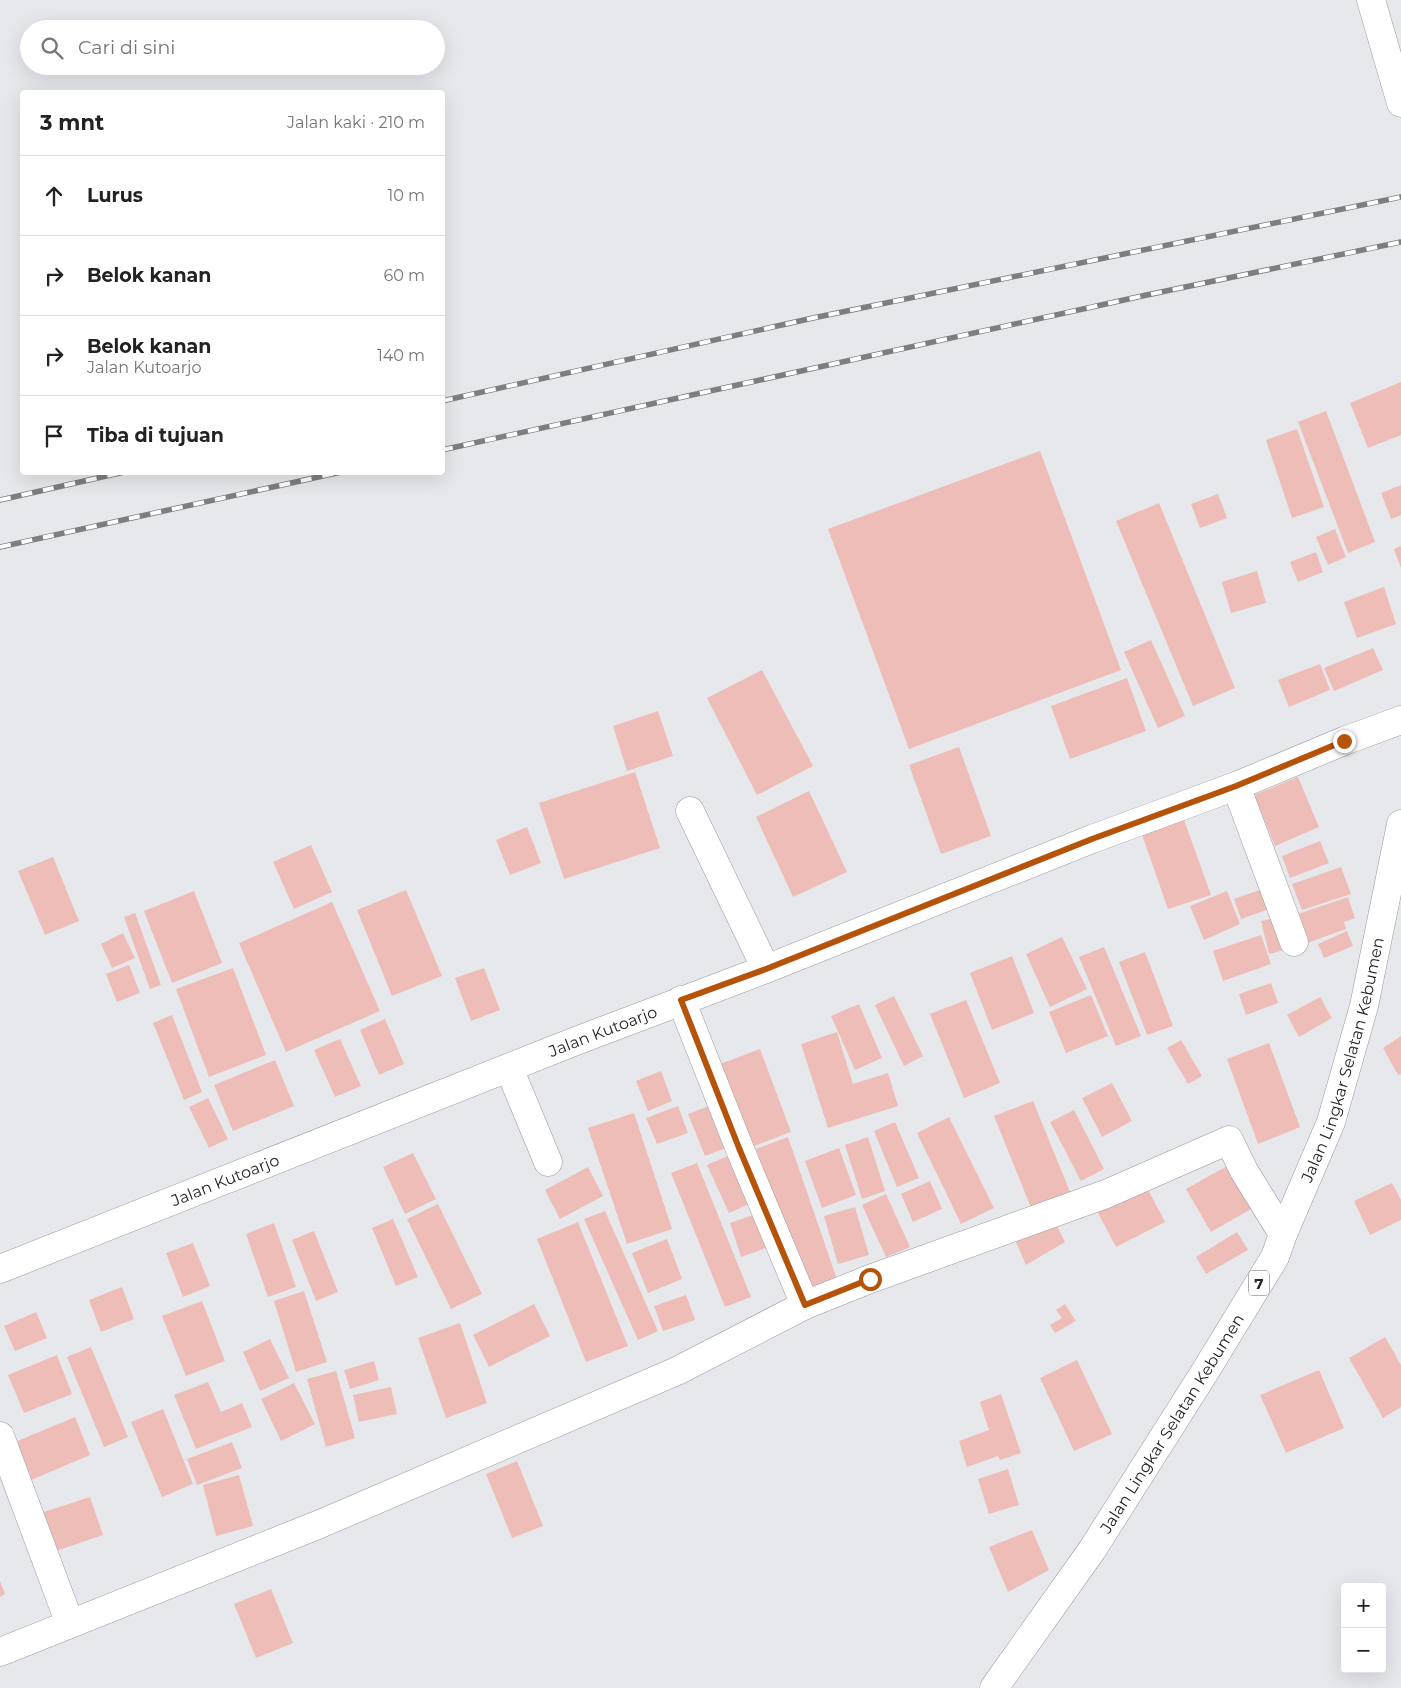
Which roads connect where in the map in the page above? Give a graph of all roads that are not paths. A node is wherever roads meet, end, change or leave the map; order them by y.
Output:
1 (1371, 0) edge
2 (1401, 103) edge
3 (1401, 720) edge
4 (1236, 786) junction
5 (690, 812) dead end
6 (1401, 824) edge
7 (1294, 942) dead end
8 (766, 969) junction
9 (681, 1000) junction
10 (509, 1068) junction
11 (548, 1162) dead end
12 (1283, 1234) junction
13 (0, 1269) edge
14 (805, 1305) junction
15 (0, 1436) edge
16 (70, 1624) junction
17 (0, 1652) edge
18 (994, 1688) edge

1 - 2 main road
3 - 4 main road, Jalan Kutoarjo
4 - 7 main road
4 - 8 main road, Jalan Kutoarjo
5 - 8 main road
6 - 12 main road, Jalan Lingkar Selatan Kebumen / 7
8 - 9 main road, Jalan Kutoarjo
9 - 10 main road, Jalan Kutoarjo
9 - 14 main road
10 - 11 main road
10 - 13 main road, Jalan Kutoarjo
12 - 14 main road
12 - 18 main road, Jalan Lingkar Selatan Kebumen / 7
14 - 16 main road
15 - 16 main road
16 - 17 main road

